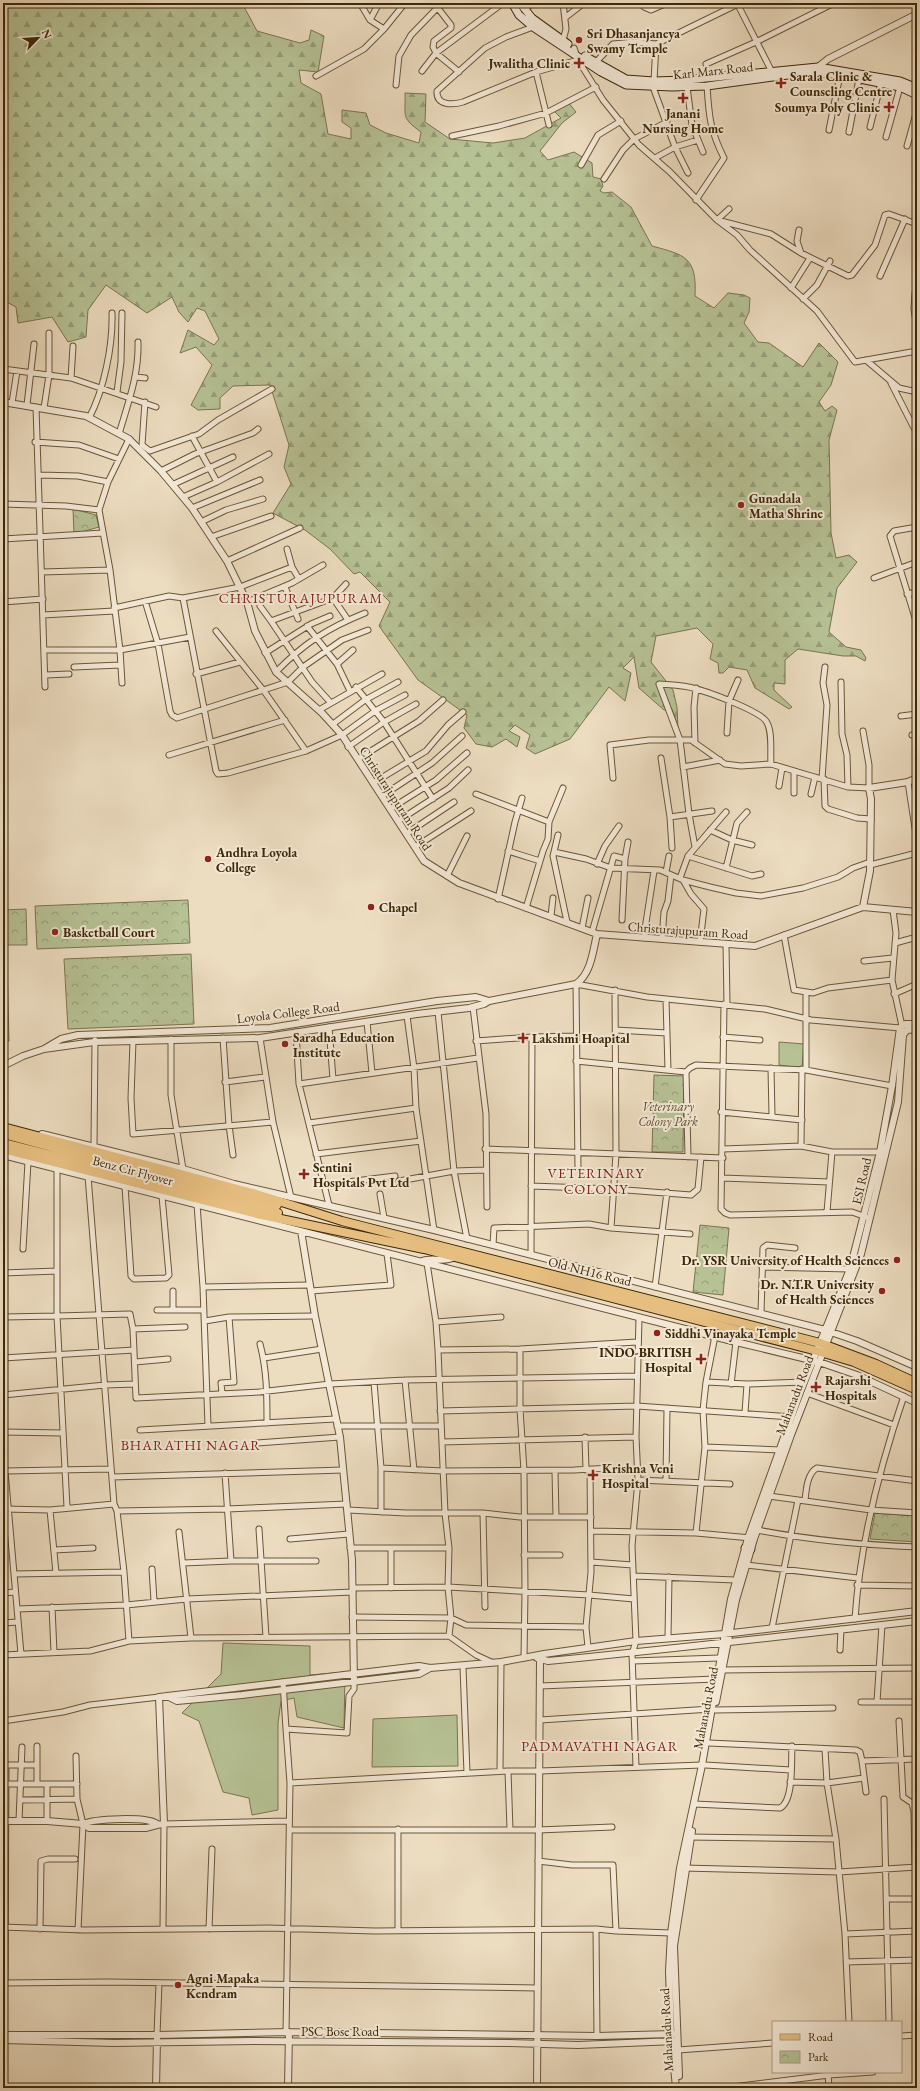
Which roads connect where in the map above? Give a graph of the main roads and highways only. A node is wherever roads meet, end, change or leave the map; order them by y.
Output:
1 (512, 3) edge
2 (915, 3) edge
3 (522, 6) edge
4 (917, 7) edge
5 (576, 54) junction
6 (653, 84) junction
7 (917, 88) edge
8 (917, 95) edge
9 (3, 1127) edge
10 (3, 1134) edge
11 (3, 1143) edge
12 (3, 1149) edge
13 (253, 1193) joint
14 (314, 1213) junction
15 (257, 1214) joint
16 (317, 1226) junction
17 (822, 1348) junction
18 (917, 1383) edge
19 (917, 1390) edge

1 - 5 main road, Karl Marx Road
2 - 4 main road
3 - 5 main road, Karl Marx Road
5 - 6 main road, Karl Marx Road
5 - 6 main road, Karl Marx Road
6 - 7 main road, Karl Marx Road
6 - 8 main road, Karl Marx Road
9 - 13 main road, Benz Cir Flyover
10 - 14 main road
11 - 16 main road
12 - 15 main road, Benz Cir Flyover
13 - 14 main road, Old NH16 Road
14 - 17 main road, Old NH16 Road
15 - 16 main road, Old NH16 Road
16 - 17 main road, Old NH16 Road
17 - 18 main road, Old NH16 Road
17 - 19 main road, Old NH16 Road

